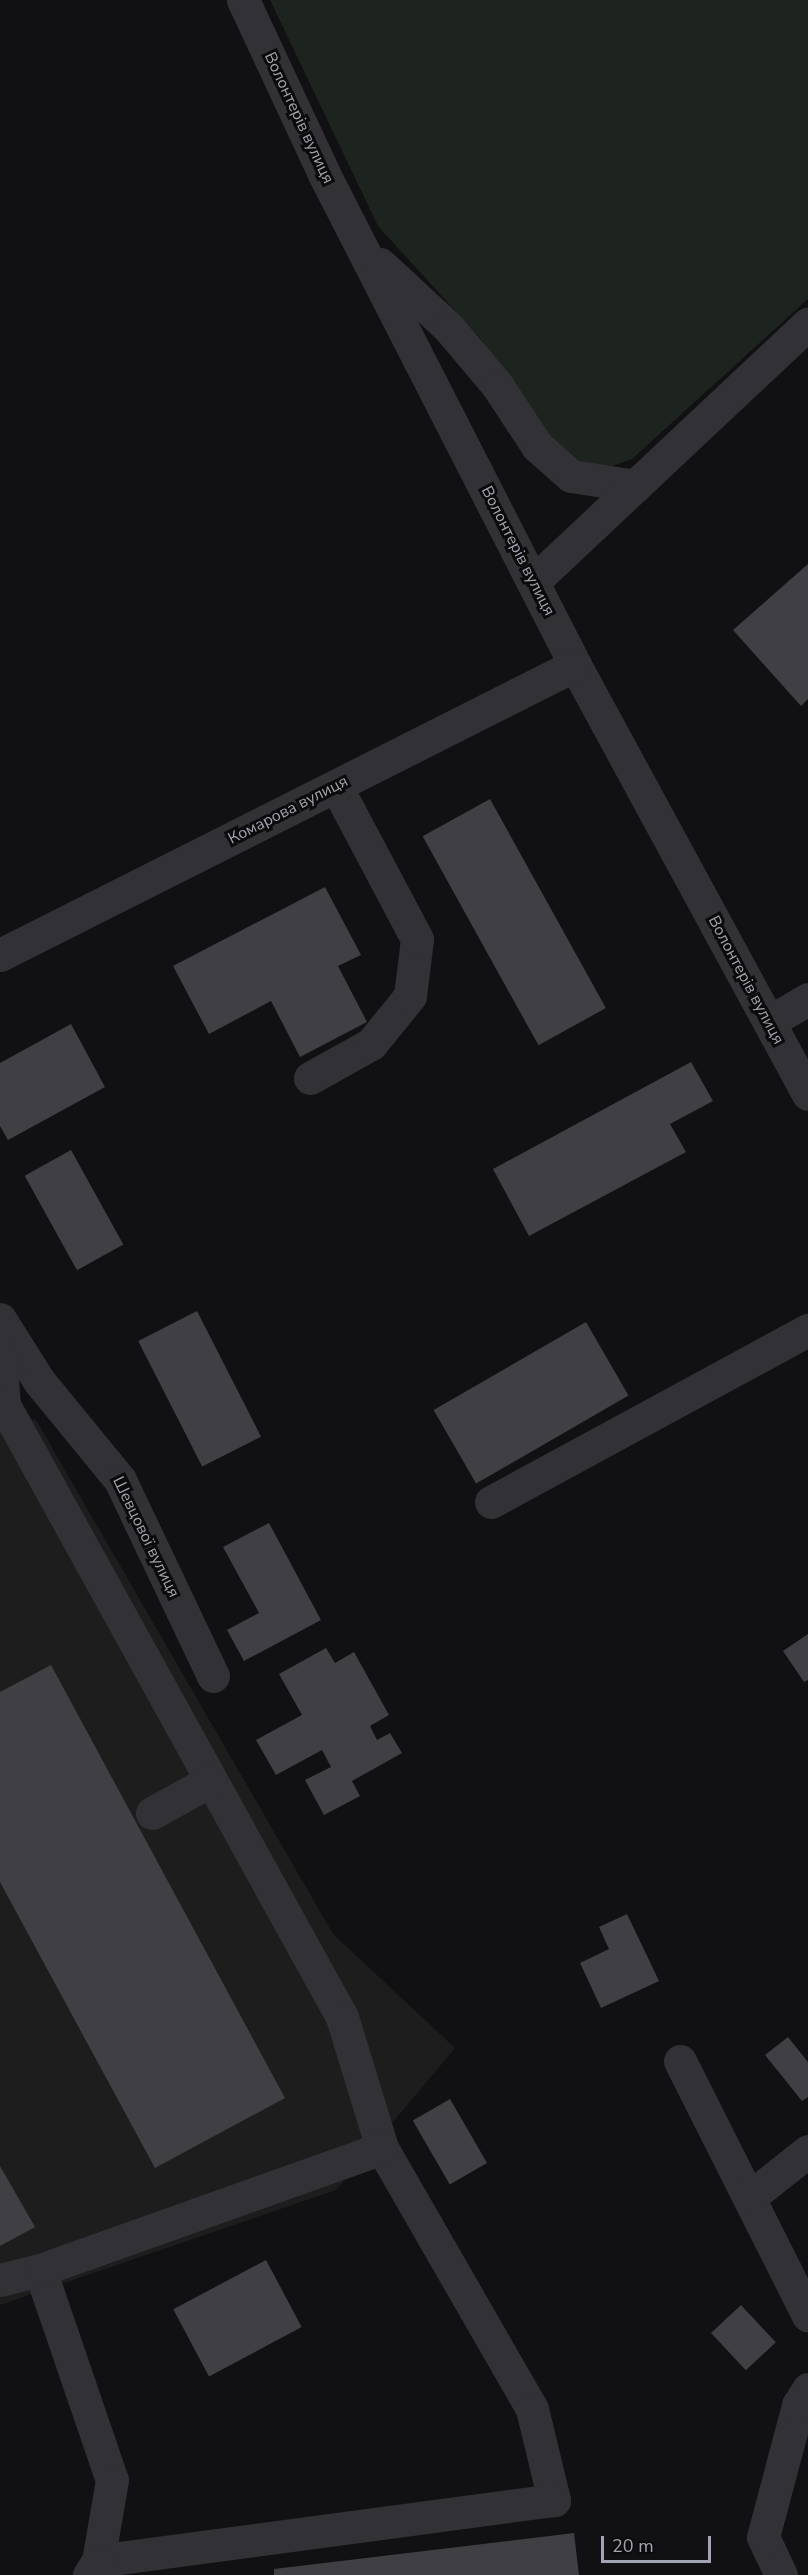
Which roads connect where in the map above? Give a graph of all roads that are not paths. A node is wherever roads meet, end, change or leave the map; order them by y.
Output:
1 (243, 0) edge
2 (364, 249) junction
3 (808, 324) edge
4 (635, 486) junction
5 (534, 581) junction
6 (575, 665) junction
7 (336, 786) junction
8 (0, 955) edge
9 (808, 999) edge
10 (769, 1022) junction
11 (310, 1078) dead end
12 (808, 1095) edge
13 (0, 1319) edge
14 (808, 1330) edge
15 (0, 1356) edge
16 (491, 1503) dead end
17 (213, 1676) dead end
18 (210, 1781) junction
19 (152, 1813) dead end
20 (680, 2061) dead end
21 (382, 2148) junction
22 (808, 2151) edge
23 (750, 2197) junction
24 (40, 2270) junction
25 (0, 2280) edge
26 (808, 2316) edge
27 (808, 2389) edge
28 (93, 2568) edge
29 (781, 2575) edge

1 - 2 street, Волонтерів вулиця
2 - 4 street
2 - 5 street, Волонтерів вулиця
3 - 4 street
4 - 5 street
5 - 6 street, Волонтерів вулиця
6 - 7 street, Комарова вулиця
6 - 10 street, Волонтерів вулиця
7 - 8 street, Комарова вулиця
7 - 11 street
9 - 10 street
10 - 12 street, Волонтерів вулиця
13 - 17 street, Шевцової вулиця
14 - 16 street
15 - 18 street
18 - 19 street
18 - 21 street
20 - 23 street
21 - 24 street
21 - 28 street
22 - 23 street
23 - 26 street
24 - 25 street
24 - 28 street
27 - 29 street

